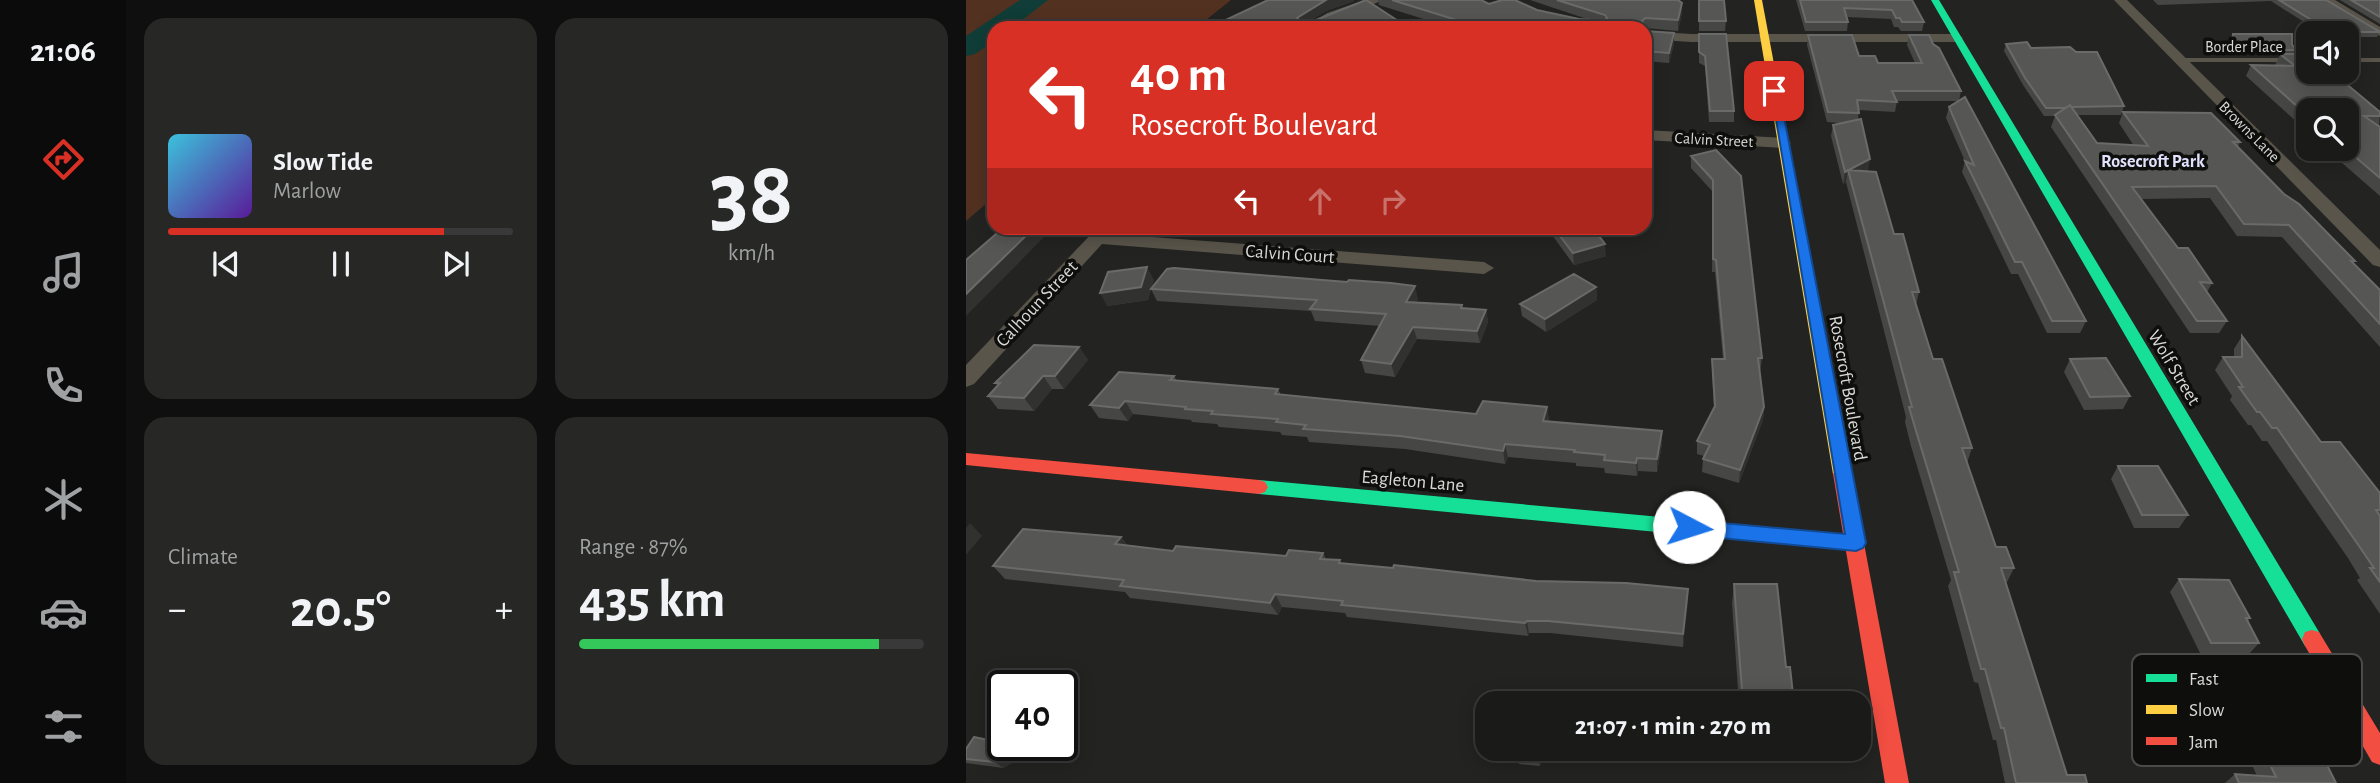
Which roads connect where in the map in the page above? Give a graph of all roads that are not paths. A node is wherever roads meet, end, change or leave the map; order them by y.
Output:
1 (1377, 0) edge
2 (1758, 0) edge
3 (1935, 0) edge
4 (2119, 0) edge
5 (2326, 0) edge
6 (1322, 21) edge
7 (2380, 32) edge
8 (1652, 35) edge
9 (1765, 38) junction
10 (1957, 38) junction
11 (2179, 60) junction
12 (2296, 60) edge
13 (2359, 60) edge
14 (2380, 60) edge
15 (1652, 135) edge
16 (1783, 144) junction
17 (1100, 235) edge
18 (1124, 235) edge
19 (2380, 261) edge
20 (1483, 268) dead end
21 (966, 379) edge
22 (966, 459) edge
23 (1856, 543) junction
24 (2321, 654) edge
25 (2362, 724) edge
26 (2380, 754) edge
27 (1897, 783) edge

1 - 6 street
2 - 9 street, Rosecroft Boulevard
3 - 10 street, Wolf Street
4 - 11 street, Browns Lane
5 - 7 street
8 - 9 street
9 - 10 street
9 - 16 street, Rosecroft Boulevard
10 - 24 street, Wolf Street
11 - 12 lane, Border Place
11 - 19 street, Browns Lane
13 - 14 lane
15 - 16 street, Calvin Street
16 - 23 street, Rosecroft Boulevard
17 - 21 street, Calhoun Street
18 - 20 street, Calvin Court
22 - 23 street, Eagleton Lane
23 - 27 street, Rosecroft Boulevard
25 - 26 street, Wolf Street

